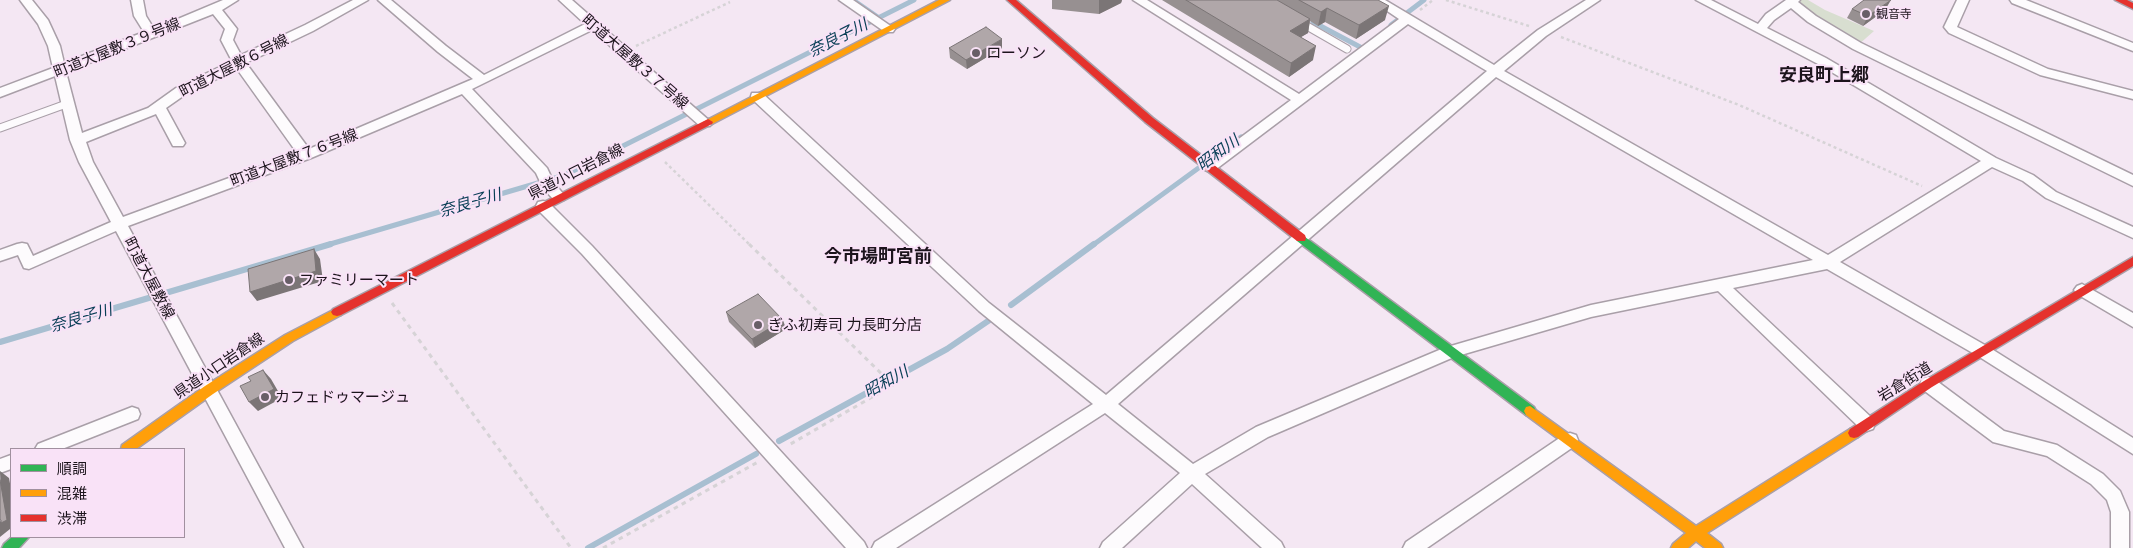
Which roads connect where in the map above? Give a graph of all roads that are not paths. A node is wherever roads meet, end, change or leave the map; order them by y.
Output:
1 (26, 0) edge
2 (137, 0) edge
3 (232, 0) edge
4 (362, 0) edge
5 (384, 0) edge
6 (566, 0) edge
7 (845, 0) edge
8 (946, 0) edge
9 (1011, 0) edge
10 (1139, 0) edge
11 (1377, 0) edge
12 (1594, 0) edge
13 (1702, 0) edge
14 (1961, 0) edge
15 (2016, 0) edge
16 (2119, 0) edge
17 (1792, 1) edge
18 (2133, 6) edge
19 (215, 9) junction
20 (1403, 15) junction
21 (1296, 20) edge
22 (593, 25) junction
23 (889, 29) junction
24 (1760, 29) junction
25 (151, 34) junction
26 (2133, 47) edge
27 (1347, 49) dead end
28 (239, 62) junction
29 (61, 70) junction
30 (1495, 71) junction
31 (483, 80) junction
32 (464, 88) junction
33 (0, 93) edge
34 (2133, 95) edge
35 (757, 96) junction
36 (1295, 97) junction
37 (69, 103) junction
38 (159, 107) junction
39 (705, 123) junction
40 (0, 128) edge
41 (78, 140) junction
42 (178, 143) dead end
43 (306, 155) junction
44 (1991, 162) junction
45 (1206, 164) junction
46 (2133, 181) edge
47 (559, 198) junction
48 (543, 206) junction
49 (120, 224) junction
50 (2133, 232) edge
51 (1300, 237) junction
52 (0, 256) edge
53 (2133, 261) edge
54 (1828, 264) junction
55 (1721, 285) junction
56 (2082, 290) junction
57 (2133, 321) edge
58 (1450, 352) junction
59 (1984, 352) junction
60 (1928, 384) junction
61 (209, 390) junction
62 (1108, 403) junction
63 (132, 414) dead end
64 (1867, 424) junction
65 (1570, 440) junction
66 (2133, 447) edge
67 (47, 448) edge
68 (128, 448) edge
69 (1192, 473) junction
70 (1696, 533) junction
71 (21, 538) edge
72 (9, 548) edge
73 (294, 548) edge
74 (858, 548) edge
75 (881, 548) edge
76 (1109, 548) edge
77 (1276, 548) edge
78 (1412, 548) edge
79 (1678, 548) edge
80 (1716, 548) edge
81 (2120, 548) edge

1 - 29 street, 町道大屋敷線
2 - 25 street
3 - 19 street, 町道大屋敷３９号線
4 - 28 street, 町道大屋敷６号線
5 - 31 street
6 - 22 street, 町道大屋敷３７号線
7 - 23 street
8 - 23 street, 県道小口岩倉線
9 - 45 street
10 - 36 street
11 - 20 street
12 - 30 street
13 - 24 street
14 - 34 street
15 - 26 street
16 - 18 street
17 - 24 street
17 - 46 street
19 - 25 street, 町道大屋敷３９号線
19 - 28 street
20 - 30 street
20 - 36 street
21 - 27 lane
22 - 31 street, 町道大屋敷７６号線
22 - 39 street, 町道大屋敷３７号線
23 - 35 street, 県道小口岩倉線
24 - 44 street
25 - 29 street, 町道大屋敷３９号線
28 - 38 street, 町道大屋敷６号線
28 - 43 street
29 - 33 street, 町道大屋敷３９号線
29 - 37 street, 町道大屋敷線
30 - 51 street
30 - 54 street
31 - 32 street, 町道大屋敷７６号線
32 - 43 street, 町道大屋敷７６号線
32 - 47 street
35 - 39 street, 県道小口岩倉線
35 - 62 street
36 - 45 street
37 - 40 lane
37 - 41 street, 町道大屋敷線
38 - 41 street, 町道大屋敷６号線
38 - 42 street
39 - 47 street, 県道小口岩倉線
41 - 49 street, 町道大屋敷線
43 - 49 street, 町道大屋敷７６号線
44 - 50 street
44 - 54 street
45 - 51 street
47 - 48 street, 県道小口岩倉線
48 - 61 street, 県道小口岩倉線
48 - 74 street
49 - 52 street, 町道大屋敷７６号線
49 - 61 street, 町道大屋敷線
51 - 58 street
51 - 62 street
53 - 56 street, 岩倉街道
54 - 55 street
54 - 59 street
55 - 58 street
55 - 64 street
56 - 57 street
56 - 59 street, 岩倉街道
58 - 65 street
58 - 69 street
59 - 60 street, 岩倉街道
59 - 66 street
60 - 64 street, 岩倉街道
60 - 81 street
61 - 68 street, 県道小口岩倉線
61 - 73 street, 町道大屋敷線
62 - 69 street
62 - 75 street
63 - 67 street
64 - 70 street, 岩倉街道
65 - 70 street
65 - 78 street
69 - 76 street
69 - 77 street
70 - 79 street, 岩倉街道
70 - 80 street
71 - 72 street

